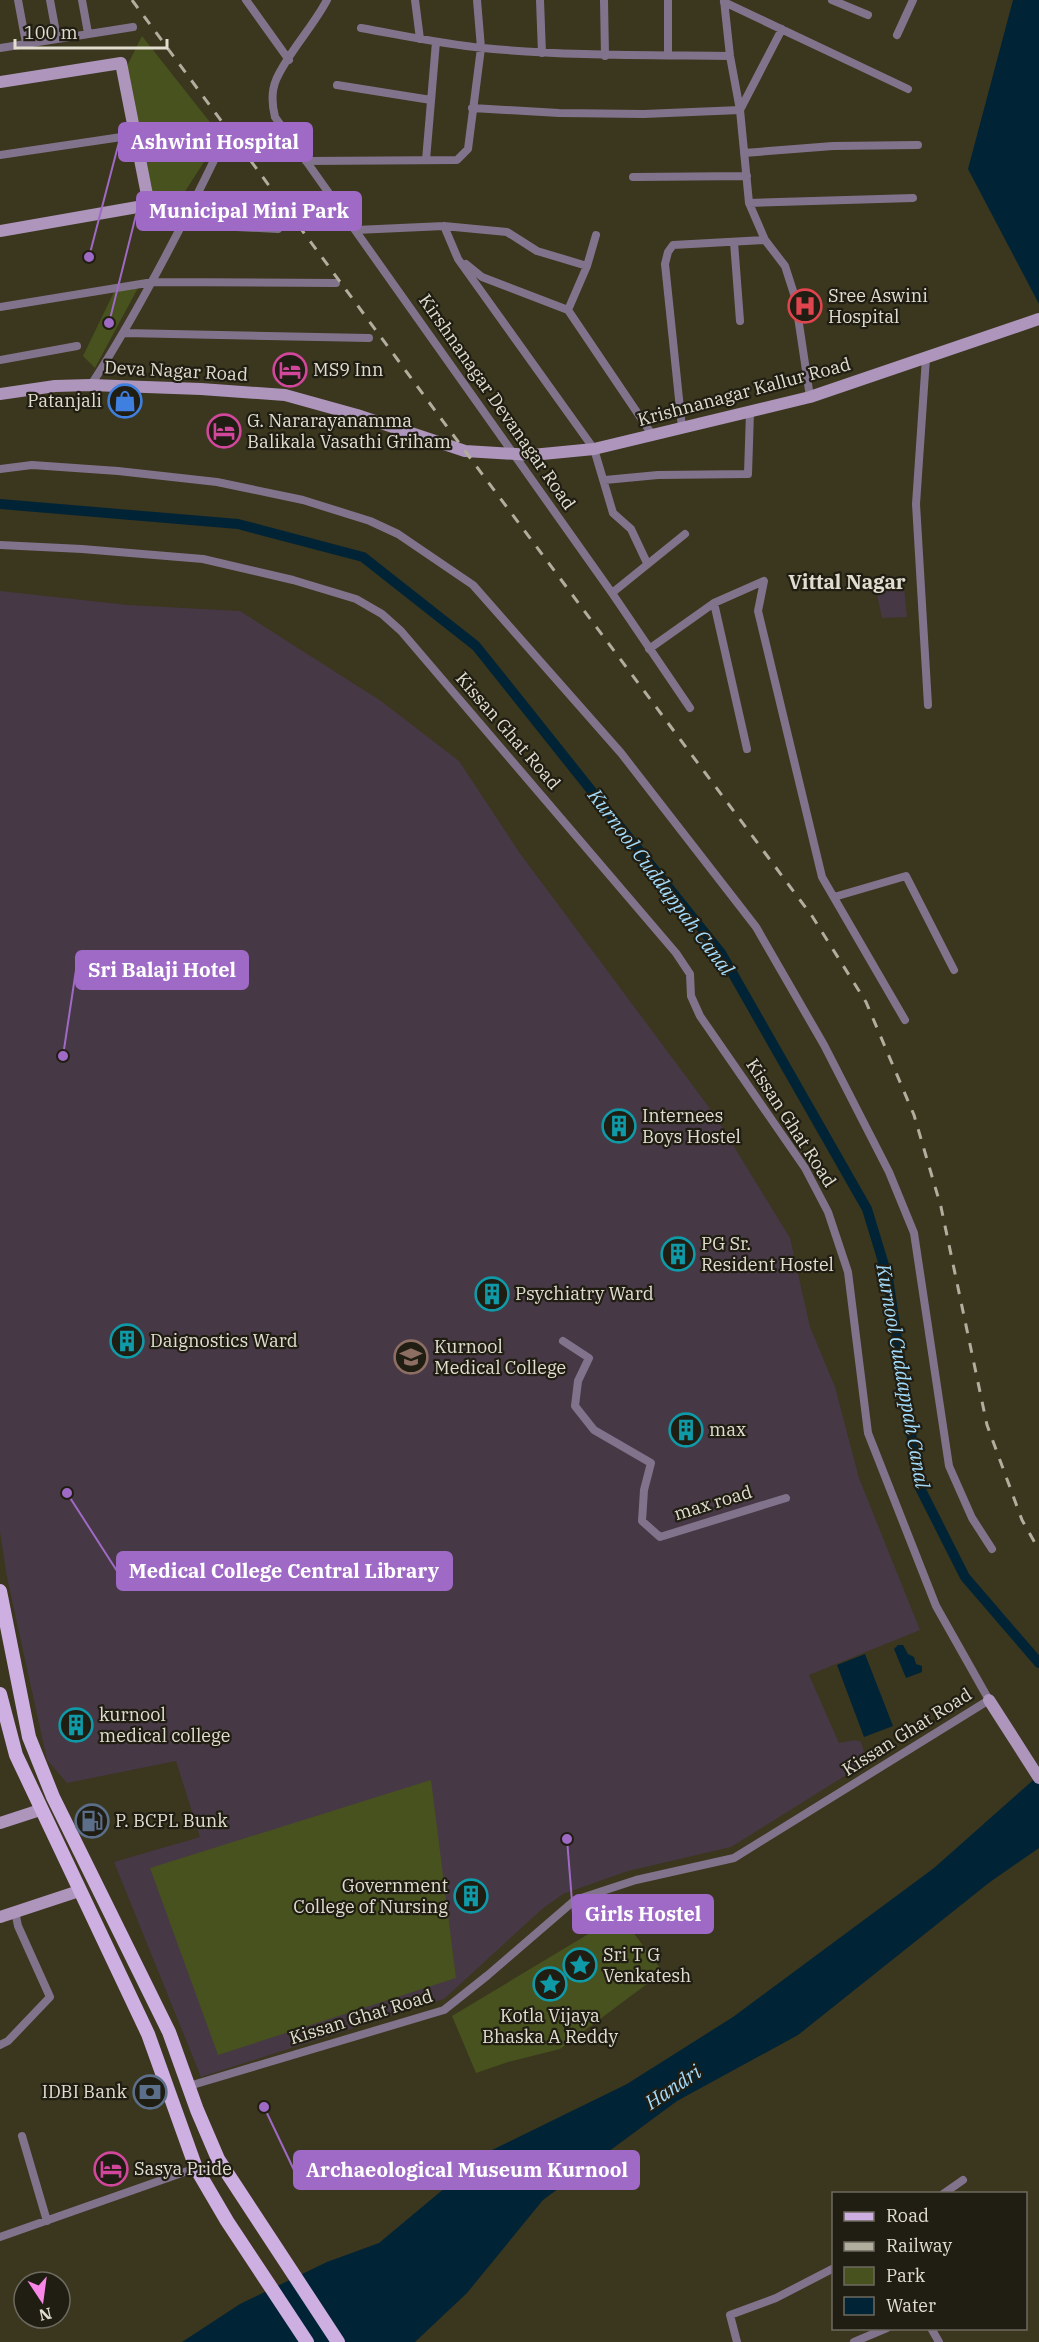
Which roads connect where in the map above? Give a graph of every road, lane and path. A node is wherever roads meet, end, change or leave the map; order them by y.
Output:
1 (18, 0) edge
2 (50, 0) edge
3 (82, 0) edge
4 (246, 0) edge
5 (327, 0) edge
6 (415, 0) edge
7 (477, 0) edge
8 (540, 0) edge
9 (604, 0) edge
10 (668, 0) edge
11 (832, 0) edge
12 (912, 0) edge
13 (724, 1) edge
14 (868, 15) dead end
15 (133, 27) dead end
16 (361, 28) dead end
17 (782, 29) junction
18 (88, 33) junction
19 (897, 34) dead end
20 (57, 38) junction
21 (420, 39) junction
22 (436, 42) junction
23 (26, 43) junction
24 (0, 48) edge
25 (481, 48) junction
26 (542, 52) junction
27 (605, 56) junction
28 (668, 56) junction
29 (730, 56) junction
30 (289, 60) junction
31 (0, 82) edge
32 (337, 85) dead end
33 (908, 89) dead end
34 (431, 100) junction
35 (472, 108) junction
36 (740, 110) junction
37 (135, 135) junction
38 (918, 145) dead end
39 (220, 148) dead end
40 (744, 153) junction
41 (0, 155) edge
42 (426, 159) junction
43 (306, 162) junction
44 (747, 176) junction
45 (633, 177) dead end
46 (913, 198) dead end
47 (195, 201) junction
48 (749, 203) junction
49 (149, 205) junction
50 (444, 226) junction
51 (278, 230) dead end
52 (356, 230) junction
53 (0, 231) edge
54 (596, 235) dead end
55 (765, 240) junction
56 (734, 242) junction
57 (458, 259) junction
58 (587, 266) junction
59 (153, 282) junction
60 (336, 283) dead end
61 (0, 307) edge
62 (568, 310) junction
63 (1036, 320) edge
64 (740, 321) dead end
65 (125, 333) junction
66 (369, 338) dead end
67 (77, 346) dead end
68 (926, 358) junction
69 (0, 360) edge
70 (91, 385) junction
71 (0, 394) edge
72 (810, 397) junction
73 (750, 412) junction
74 (682, 428) junction
75 (653, 436) junction
76 (594, 449) junction
77 (513, 453) junction
78 (0, 469) edge
79 (605, 480) junction
80 (686, 534) dead end
81 (0, 545) edge
82 (647, 563) junction
83 (612, 593) junction
84 (714, 603) junction
85 (649, 649) junction
86 (928, 705) dead end
87 (690, 708) dead end
88 (747, 749) dead end
89 (834, 897) junction
90 (954, 970) dead end
91 (905, 1020) dead end
92 (563, 1341) dead end
93 (786, 1498) dead end
94 (992, 1548) dead end
95 (0, 1591) edge
96 (0, 1694) edge
97 (989, 1700) junction
98 (4, 1733) edge
99 (1039, 1778) edge
100 (56, 1803) junction
101 (40, 1810) junction
102 (0, 1823) edge
103 (79, 1891) junction
104 (15, 1911) junction
105 (0, 1917) edge
106 (0, 2044) edge
107 (189, 2086) junction
108 (197, 2110) junction
109 (176, 2118) junction
110 (22, 2136) dead end
111 (196, 2168) junction
112 (963, 2180) dead end
113 (945, 2192) edge
114 (47, 2221) junction
115 (0, 2237) edge
116 (832, 2269) edge
117 (882, 2330) edge
118 (307, 2342) edge
119 (338, 2342) edge
120 (737, 2342) edge
121 (854, 2342) edge

1 - 23 street
2 - 20 street
3 - 18 street
4 - 30 street
5 - 30 street
6 - 21 street
7 - 25 street
8 - 26 street
9 - 27 street
10 - 28 street
11 - 14 street
12 - 19 street
13 - 17 street
13 - 29 street
15 - 18 street
16 - 21 street
17 - 33 street
17 - 36 street
18 - 20 street
20 - 23 street
21 - 22 street
22 - 25 street
22 - 34 street
23 - 24 street
25 - 26 street
25 - 35 street
26 - 27 street
27 - 28 street
28 - 29 street
29 - 36 street
30 - 43 street, Kirshnanagar Devanagar Road
31 - 37 street
32 - 34 street
34 - 42 street
35 - 36 street
35 - 42 street
36 - 40 street
37 - 41 street
37 - 49 street
38 - 40 street
39 - 47 street
40 - 44 street
42 - 43 street
43 - 52 street, Kirshnanagar Devanagar Road
44 - 45 street
44 - 48 street
46 - 48 street
47 - 49 street
47 - 51 street
47 - 59 street
48 - 55 street
49 - 53 street
50 - 52 street
50 - 57 street
50 - 58 street
52 - 77 street, Kirshnanagar Devanagar Road
54 - 58 street
55 - 56 street
55 - 72 street
56 - 64 street
56 - 74 street
57 - 62 street
57 - 76 street
58 - 62 street
59 - 60 street
59 - 61 street
59 - 65 street
62 - 75 street
63 - 68 street, Krishnanagar Kallur Road
65 - 66 street
65 - 70 street
67 - 69 street
68 - 72 street, Krishnanagar Kallur Road
68 - 86 street
70 - 71 street, Deva Nagar Road
70 - 77 street, Deva Nagar Road
72 - 73 street, Krishnanagar Kallur Road
73 - 74 street, Krishnanagar Kallur Road
73 - 79 street
74 - 75 street, Krishnanagar Kallur Road
75 - 76 street, Krishnanagar Kallur Road
76 - 77 street, Deva Nagar Road
76 - 79 street
77 - 83 street, Kirshnanagar Devanagar Road
78 - 94 street
79 - 82 street
80 - 82 street
81 - 97 street, Kissan Ghat Road
82 - 83 street
83 - 85 street, Kirshnanagar Devanagar Road
84 - 85 street
84 - 88 street
84 - 89 street
85 - 87 street, Kirshnanagar Devanagar Road
89 - 90 street
89 - 91 street
92 - 93 street, max road
95 - 100 main road
96 - 98 main road
97 - 99 street
97 - 107 street, Kissan Ghat Road
98 - 101 main road
100 - 101 main road
100 - 107 main road
101 - 102 street
101 - 103 main road
103 - 104 street
103 - 109 main road
104 - 105 street
104 - 106 street
107 - 108 main road
108 - 109 main road
108 - 119 main road
109 - 111 main road
110 - 114 street
111 - 114 street
111 - 118 main road
112 - 113 street
114 - 115 street
116 - 120 street
117 - 121 street

